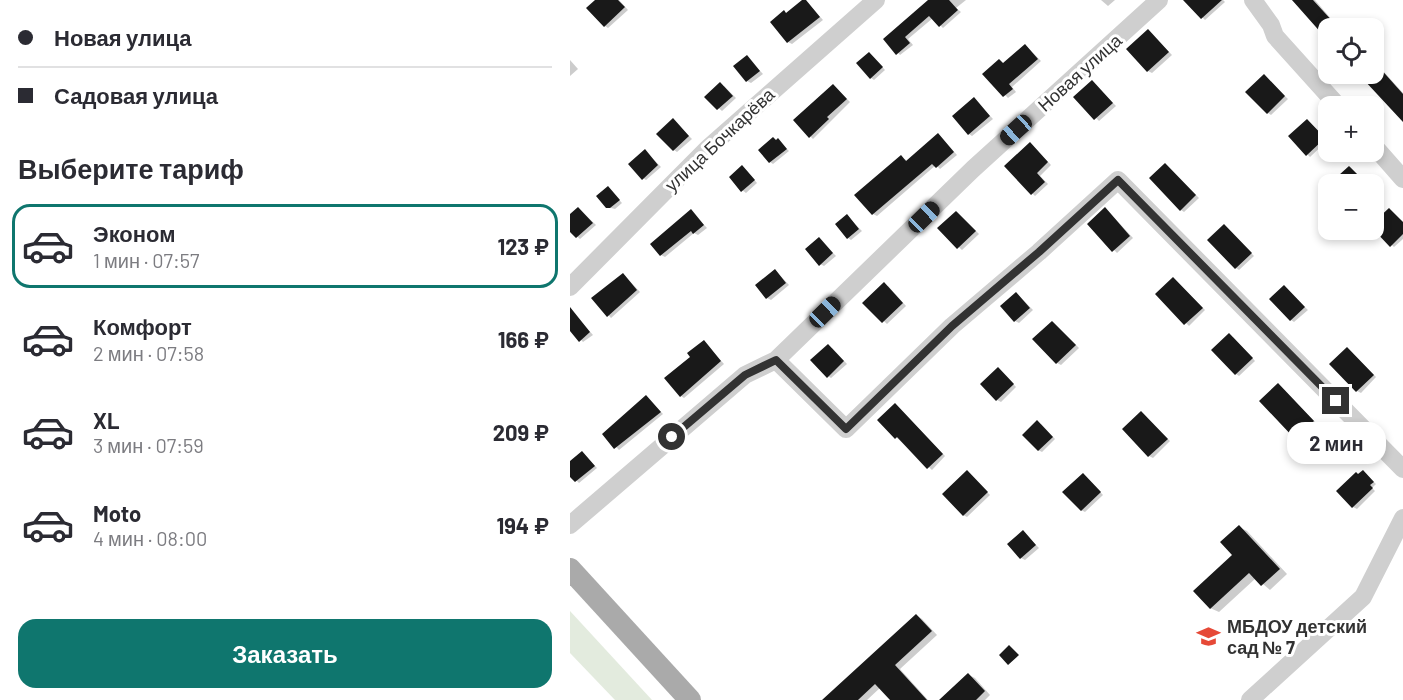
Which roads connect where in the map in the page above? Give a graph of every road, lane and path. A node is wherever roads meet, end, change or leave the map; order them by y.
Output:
1 (876, 0) edge
2 (1160, 0) edge
3 (1253, 0) edge
4 (1329, 96) edge
5 (1384, 157) edge
6 (1403, 179) edge
7 (570, 287) edge
8 (776, 360) junction
9 (1403, 469) edge
10 (1403, 518) edge
11 (570, 525) edge
12 (570, 569) edge
13 (690, 700) edge
14 (1250, 700) edge

1 - 7 street, улица Бочкарёва
2 - 8 street, Новая улица
3 - 4 street
5 - 6 street
8 - 9 street
8 - 11 street, Новая улица
10 - 14 street
12 - 13 main road

